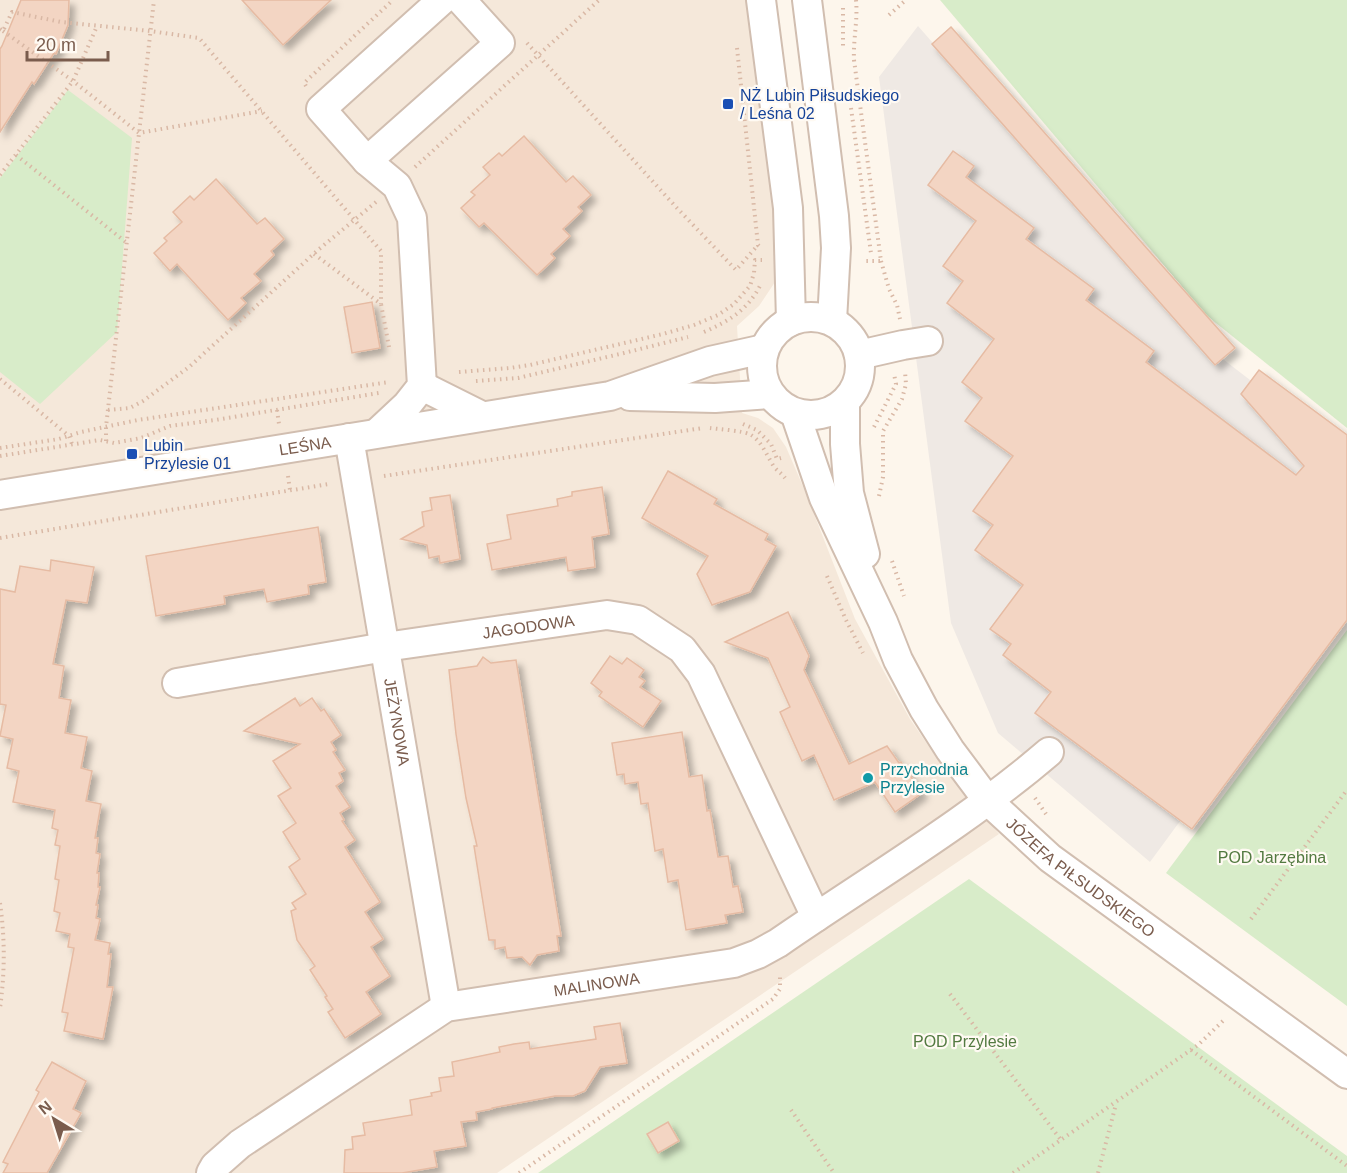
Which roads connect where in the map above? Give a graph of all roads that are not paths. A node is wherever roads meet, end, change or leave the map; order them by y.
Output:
1 (442, 0) edge
2 (461, 0) edge
3 (761, 0) edge
4 (807, 0) edge
5 (367, 161) junction
6 (791, 321) junction
7 (832, 321) junction
8 (928, 341) dead end
9 (764, 349) junction
10 (859, 355) junction
11 (422, 386) junction
12 (770, 394) junction
13 (610, 396) junction
14 (845, 402) junction
15 (795, 413) junction
16 (482, 416) junction
17 (377, 433) junction
18 (349, 438) junction
19 (0, 495) edge
20 (883, 622) junction
21 (385, 647) junction
22 (177, 683) dead end
23 (1049, 752) dead end
24 (988, 801) junction
25 (816, 917) junction
26 (446, 1007) junction
27 (1347, 1074) edge
28 (212, 1173) edge

1 - 5 street
2 - 5 street
3 - 6 street
4 - 7 street
5 - 11 street
6 - 7 street
6 - 9 street
7 - 10 street
8 - 10 street
9 - 12 street
9 - 13 street, LEŚNA
10 - 14 street
11 - 16 street
11 - 17 street
12 - 13 street, LEŚNA
12 - 15 street
13 - 16 street, LEŚNA
14 - 15 street
14 - 20 street, JÓZEFA PIŁSUDSKIEGO
15 - 20 street, JÓZEFA PIŁSUDSKIEGO
16 - 17 street, LEŚNA
17 - 18 street, LEŚNA
18 - 19 street, LEŚNA
18 - 21 street, JEŻYNOWA
20 - 24 street, JÓZEFA PIŁSUDSKIEGO
21 - 22 street, JAGODOWA
21 - 25 street, JAGODOWA
21 - 26 street, JEŻYNOWA
23 - 24 street, MALINOWA
24 - 25 street, MALINOWA
24 - 27 street, JÓZEFA PIŁSUDSKIEGO
25 - 26 street, MALINOWA
26 - 28 street, MALINOWA

